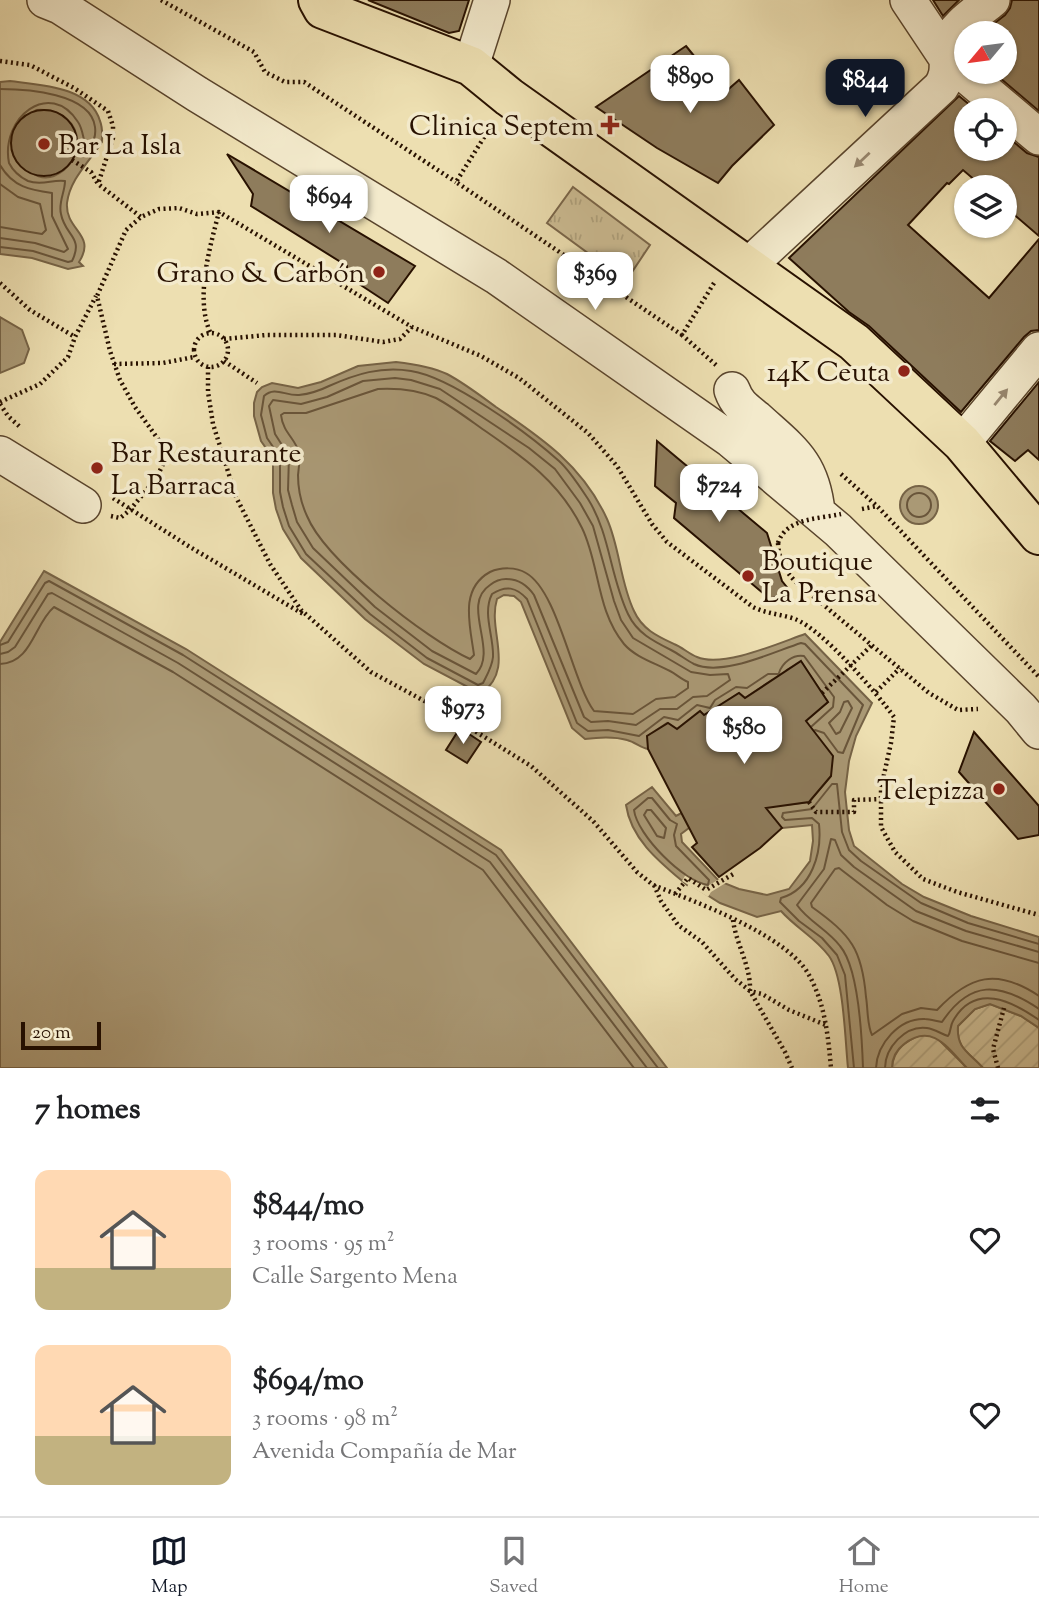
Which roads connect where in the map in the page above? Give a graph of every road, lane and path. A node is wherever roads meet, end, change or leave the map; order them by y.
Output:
1 (160, 0) edge
2 (492, 0) edge
3 (908, 0) edge
4 (992, 0) edge
5 (53, 2) edge
6 (323, 3) edge
7 (948, 60) junction
8 (0, 61) edge
9 (471, 66) junction
10 (509, 97) junction
11 (1039, 137) edge
12 (72, 160) dead end
13 (456, 182) junction
14 (98, 184) junction
15 (219, 212) junction
16 (141, 217) junction
17 (748, 266) junction
18 (0, 283) edge
19 (97, 296) junction
20 (412, 327) junction
21 (210, 332) junction
22 (682, 335) dead end
23 (75, 337) junction
24 (225, 339) junction
25 (1039, 350) edge
26 (194, 357) junction
27 (224, 360) junction
28 (114, 364) junction
29 (208, 367) junction
30 (257, 383) dead end
31 (732, 390) dead end
32 (0, 403) edge
33 (11, 442) edge
34 (962, 443) junction
35 (90, 500) junction
36 (130, 510) junction
37 (829, 513) junction
38 (1039, 535) edge
39 (312, 619) junction
40 (872, 645) junction
41 (900, 668) junction
42 (1039, 677) edge
43 (876, 692) junction
44 (822, 693) dead end
45 (1030, 720) edge
46 (881, 799) junction
47 (809, 802) dead end
48 (735, 873) dead end
49 (653, 885) junction
50 (675, 894) junction
51 (1039, 915) edge
52 (733, 920) junction
53 (750, 991) junction
54 (1004, 1008) dead end
55 (826, 1025) junction
56 (792, 1068) edge
57 (831, 1068) edge
58 (998, 1068) edge

1 - 13 path
2 - 9 street
3 - 7 street
4 - 7 street
5 - 37 street
6 - 9 main road
7 - 11 street
7 -> 17 street
8 - 14 path
9 - 10 main road
10 - 13 path
10 - 17 main road
12 - 14 path
13 - 22 path
14 - 16 path
15 - 16 path
15 - 20 path
15 - 21 path
16 - 19 path
17 - 34 main road
18 - 23 path
19 - 23 path
19 - 28 path
20 - 24 path
20 - 43 path
21 - 24 path
21 - 26 path
23 - 32 path
24 - 27 path
34 -> 25 street
26 - 28 path
26 - 29 path
27 - 29 path
27 - 30 path
28 - 36 path
29 - 39 path
31 - 37 street
32 - 33 path
33 - 35 street
34 - 38 main road
35 - 36 path
35 - 36 path
36 - 39 path
37 - 40 path, bridge
37 - 42 path
37 - 45 street
39 - 49 path
40 - 41 path
40 - 44 path, bridge
41 - 43 path
41 - 45 path
43 - 46 path
46 - 47 path
46 - 51 path
48 - 50 path
49 - 50 path
49 - 53 path
50 - 52 path
52 - 53 path
52 - 55 path
53 - 55 path
53 - 56 path
54 - 58 path
55 - 57 path

